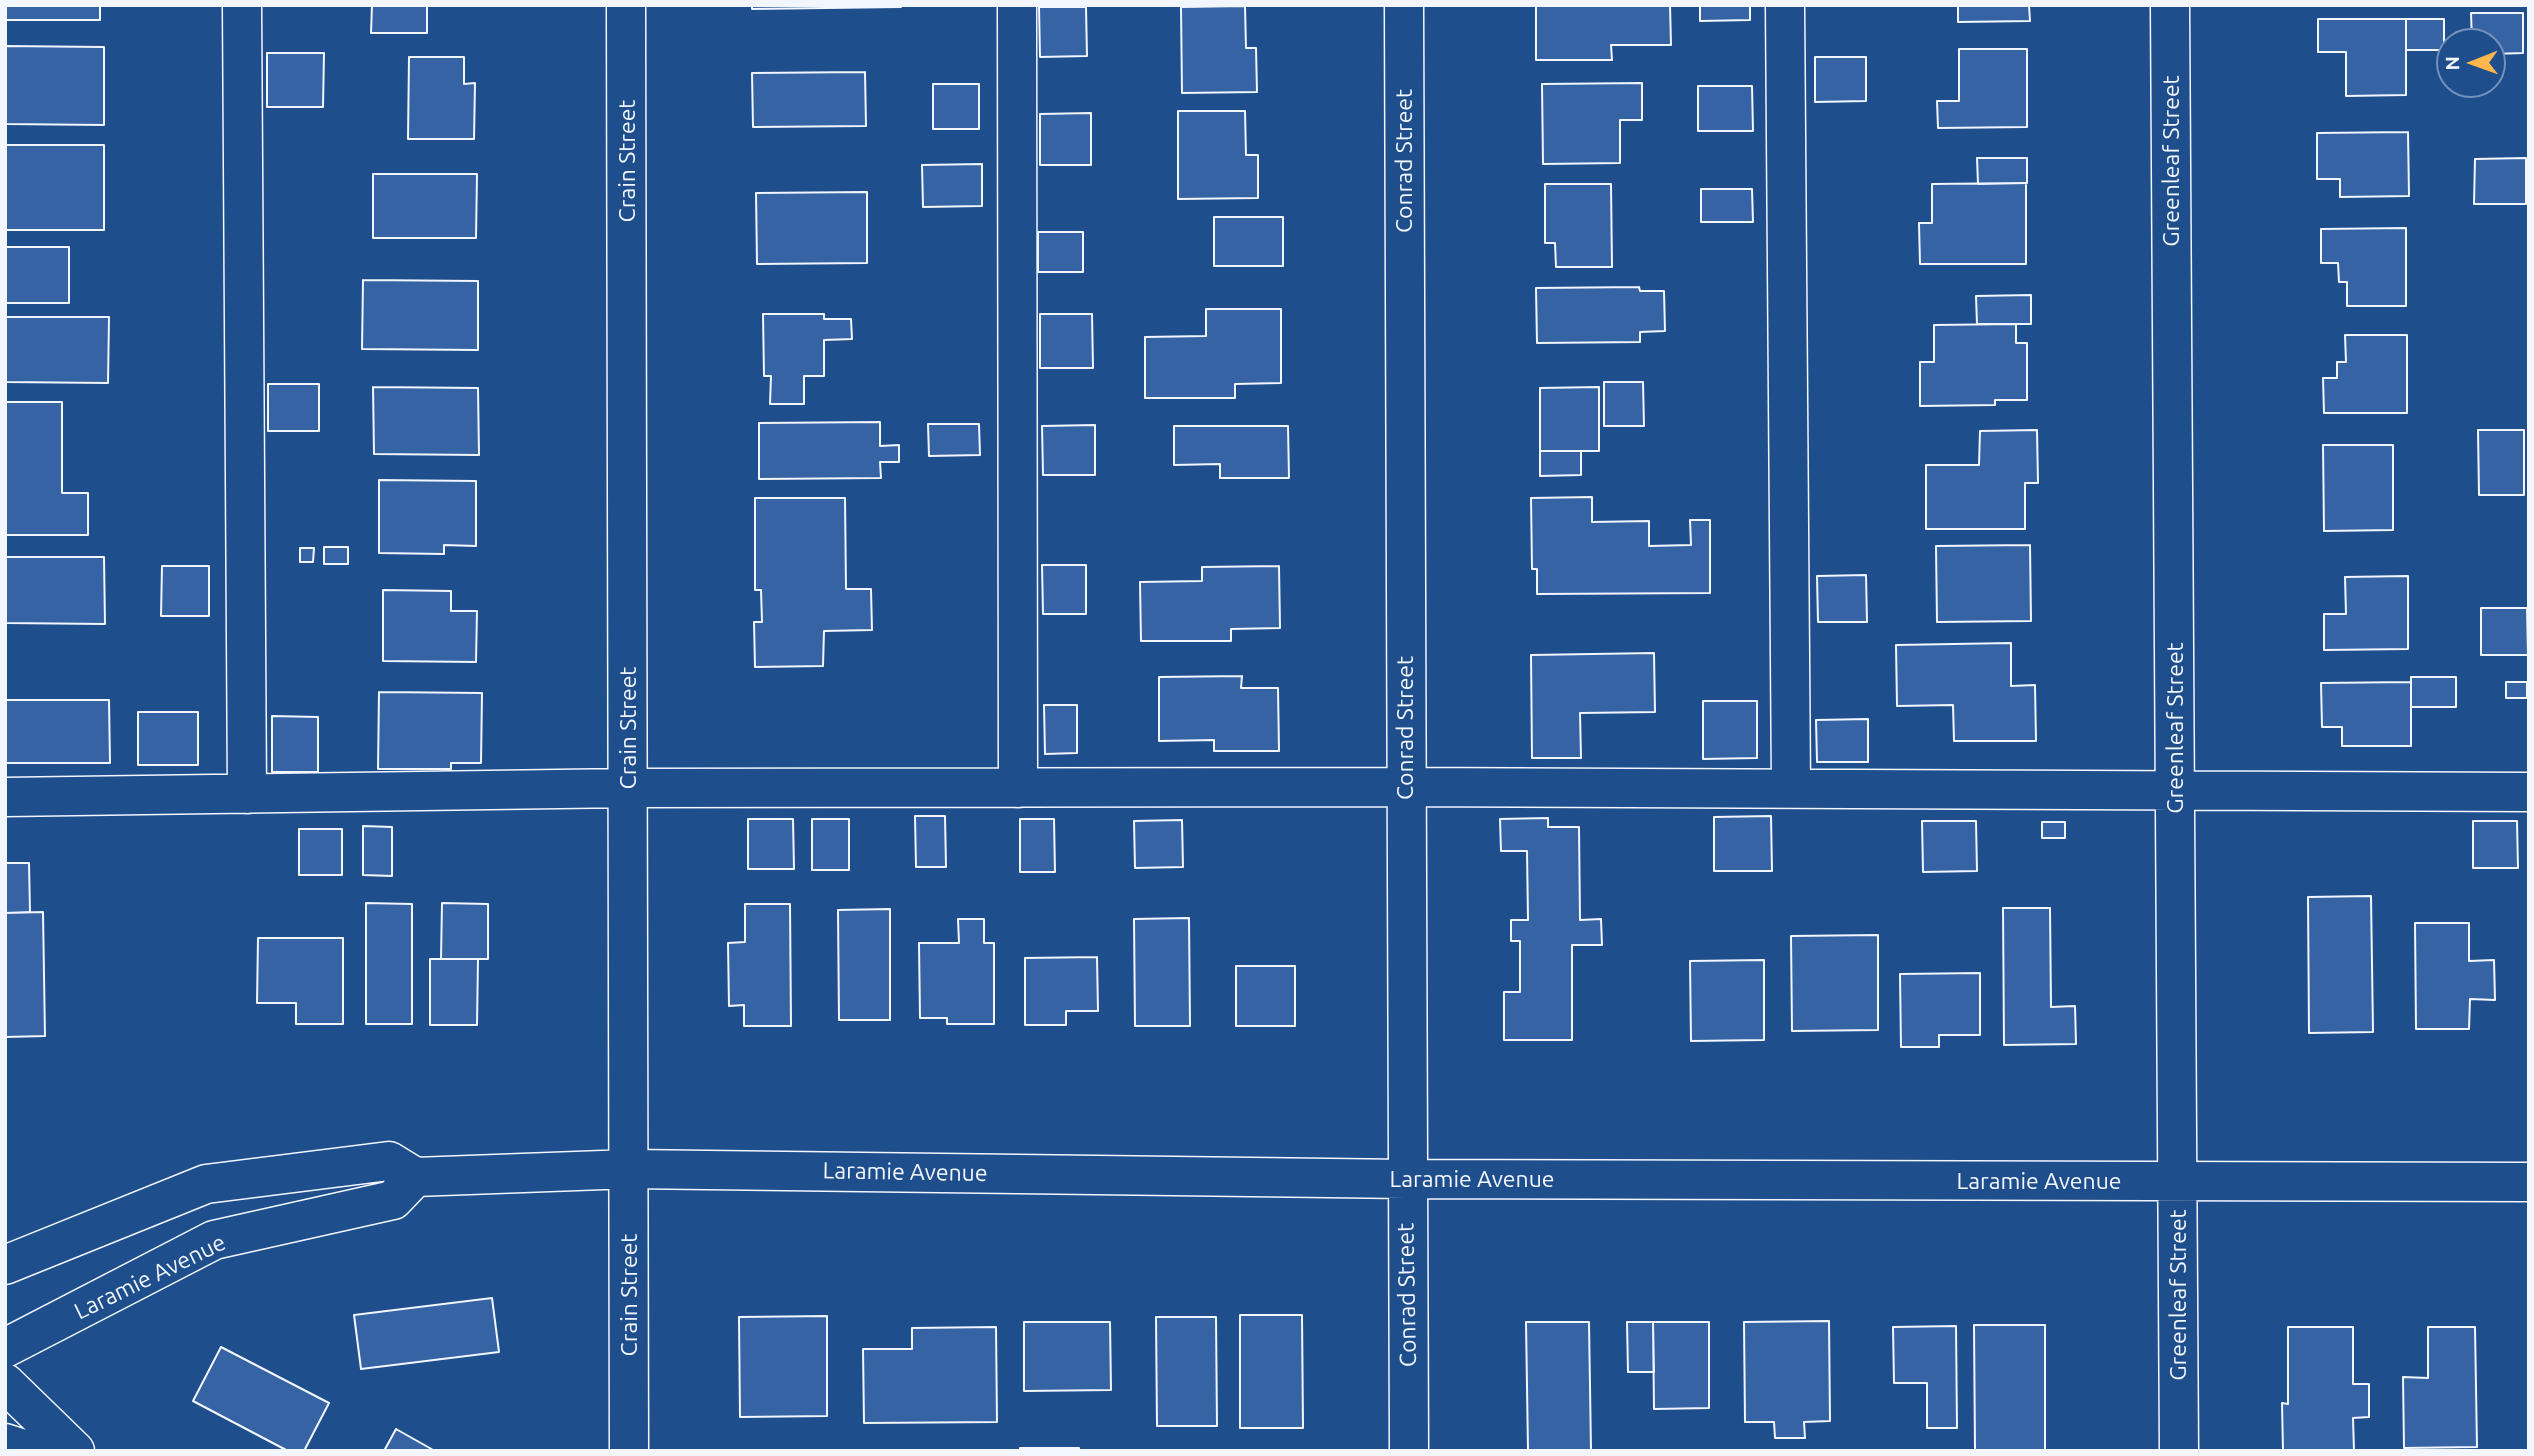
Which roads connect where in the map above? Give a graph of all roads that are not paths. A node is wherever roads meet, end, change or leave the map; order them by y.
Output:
1 (242, 5) edge
2 (626, 5) edge
3 (1017, 5) edge
4 (1404, 5) edge
5 (1785, 5) edge
6 (2170, 5) edge
7 (1405, 787) junction
8 (628, 788) junction
9 (1018, 788) junction
10 (1791, 788) junction
11 (2175, 788) junction
12 (2529, 792) edge
13 (247, 793) junction
14 (5, 797) edge
15 (630, 1169) junction
16 (415, 1177) junction
17 (1406, 1180) junction
18 (2178, 1181) junction
19 (2529, 1182) edge
20 (5, 1265) edge
21 (5, 1348) edge
22 (5, 1383) edge
23 (5, 1443) edge
24 (30, 1451) edge
25 (75, 1451) edge
26 (629, 1451) edge
27 (1409, 1451) edge
28 (2179, 1451) edge

1 - 13 street
2 - 8 street, Crain Street
3 - 9 street
4 - 7 street, Conrad Street
5 - 10 street
6 - 11 street, Greenleaf Street
7 - 9 street
7 - 10 street
7 - 17 street, Conrad Street
8 - 9 street
8 - 13 street
8 - 15 street, Crain Street
10 - 11 street
11 - 12 street
11 - 18 street, Greenleaf Street
13 - 14 street
15 - 16 street, Laramie Avenue
15 - 17 street, Laramie Avenue
15 - 26 street, Crain Street
16 - 20 street, Laramie Avenue
16 - 21 street, Laramie Avenue
17 - 18 street, Laramie Avenue
17 - 27 street, Conrad Street
18 - 19 street, Laramie Avenue
18 - 28 street, Greenleaf Street
22 - 25 street
23 - 24 street

